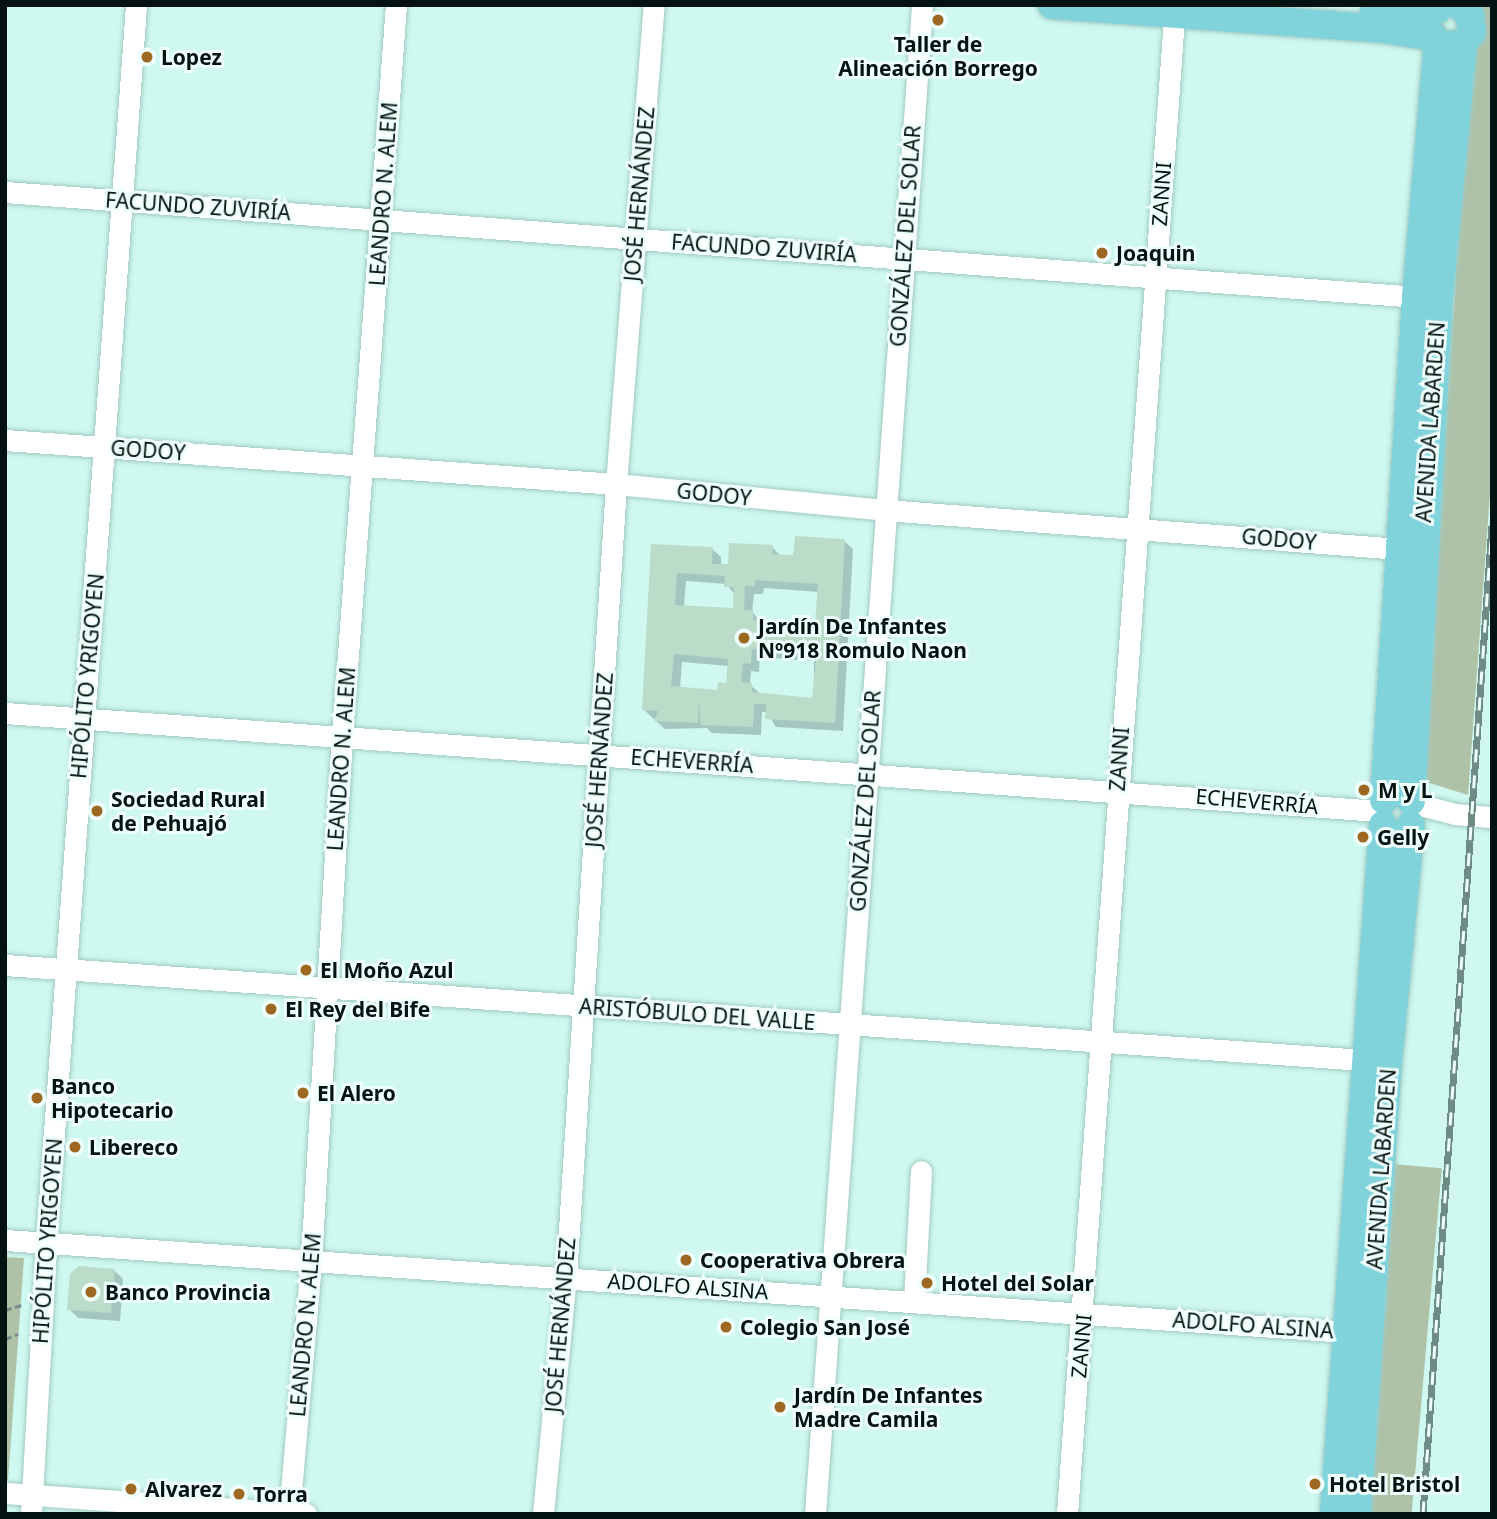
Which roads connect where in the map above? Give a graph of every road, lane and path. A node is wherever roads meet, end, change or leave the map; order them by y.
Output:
1 (136, 5) edge
2 (396, 5) edge
3 (654, 5) edge
4 (922, 5) edge
5 (1052, 5) edge
6 (1265, 5) edge
7 (1174, 10) edge
8 (1458, 20) edge
9 (5, 192) edge
10 (121, 201) junction
11 (381, 220) junction
12 (635, 239) junction
13 (904, 259) junction
14 (1155, 277) junction
15 (1427, 298) junction
16 (5, 440) edge
17 (106, 447) junction
18 (365, 466) junction
19 (616, 484) junction
20 (885, 510) junction
21 (1136, 528) junction
22 (1412, 550) junction
23 (5, 713) edge
24 (83, 718) junction
25 (342, 736) junction
26 (600, 754) junction
27 (867, 773) junction
28 (1116, 790) junction
29 (1399, 813) junction
30 (1492, 817) edge
31 (5, 965) edge
32 (65, 969) junction
33 (325, 988) junction
34 (580, 1006) junction
35 (849, 1025) junction
36 (1100, 1043) junction
37 (1376, 1061) junction
38 (921, 1171) dead end
39 (5, 1240) edge
40 (46, 1243) junction
41 (311, 1261) junction
42 (566, 1278) junction
43 (830, 1295) junction
44 (914, 1301) junction
45 (21, 1305) dead end
46 (5, 1310) edge
47 (1084, 1314) junction
48 (1360, 1333) junction
49 (18, 1334) dead end
50 (5, 1339) edge
51 (5, 1493) edge
52 (32, 1504) edge
53 (295, 1513) edge
54 (543, 1514) edge
55 (815, 1514) edge
56 (1067, 1514) edge
57 (1334, 1514) edge
58 (1357, 1514) edge

1 - 10 street, HIPÓLITO YRIGOYEN
2 - 11 street, LEANDRO N. ALEM
3 - 12 street, JOSÉ HERNÁNDEZ
4 - 13 street, GONZÁLEZ DEL SOLAR
5 - 7 main road
6 - 8 main road
7 - 8 main road
7 - 14 street, ZANNI
8 - 15 main road, AVENIDA LABARDEN
9 - 10 street, FACUNDO ZUVIRÍA
10 - 11 street, FACUNDO ZUVIRÍA
10 - 17 street, HIPÓLITO YRIGOYEN
11 - 12 street, FACUNDO ZUVIRÍA
11 - 18 street, LEANDRO N. ALEM
12 - 13 street, FACUNDO ZUVIRÍA
12 - 19 street, JOSÉ HERNÁNDEZ
13 - 14 street, FACUNDO ZUVIRÍA
13 - 20 street, GONZÁLEZ DEL SOLAR
14 - 15 street, FACUNDO ZUVIRÍA
14 - 21 street, ZANNI
15 - 22 main road, AVENIDA LABARDEN
16 - 17 street, GODOY
17 - 18 street, GODOY
17 - 24 street, HIPÓLITO YRIGOYEN
18 - 19 street, GODOY
18 - 25 street, LEANDRO N. ALEM
19 - 20 street, GODOY
19 - 26 street, JOSÉ HERNÁNDEZ
20 - 21 street, GODOY
20 - 27 street, GONZÁLEZ DEL SOLAR
21 - 22 street, GODOY
21 - 28 street, ZANNI
22 - 29 main road, AVENIDA LABARDEN
23 - 24 street, ECHEVERRÍA
24 - 25 street, ECHEVERRÍA
24 - 32 street, HIPÓLITO YRIGOYEN
25 - 26 street, ECHEVERRÍA
25 - 33 street, LEANDRO N. ALEM
26 - 27 street, ECHEVERRÍA
26 - 34 street, JOSÉ HERNÁNDEZ
27 - 28 street, ECHEVERRÍA
27 - 35 street, GONZÁLEZ DEL SOLAR
28 - 29 street, ECHEVERRÍA
28 - 36 street, ZANNI
29 - 30 street, ECHEVERRÍA
29 - 37 main road, AVENIDA LABARDEN
31 - 32 street, ARISTÓBULO DEL VALLE
32 - 33 street, ARISTÓBULO DEL VALLE
32 - 40 street, HIPÓLITO YRIGOYEN
33 - 34 street, ARISTÓBULO DEL VALLE
33 - 41 street, LEANDRO N. ALEM
34 - 35 street, ARISTÓBULO DEL VALLE
34 - 42 street, JOSÉ HERNÁNDEZ
35 - 36 street, ARISTÓBULO DEL VALLE
35 - 43 street, GONZÁLEZ DEL SOLAR
36 - 37 street, ARISTÓBULO DEL VALLE
36 - 47 street, ZANNI
37 - 48 main road, AVENIDA LABARDEN
38 - 44 street
39 - 40 street, ADOLFO ALSINA
40 - 41 street, ADOLFO ALSINA
40 - 52 street, HIPÓLITO YRIGOYEN
41 - 42 street, ADOLFO ALSINA
41 - 53 street, LEANDRO N. ALEM
42 - 43 street, ADOLFO ALSINA
42 - 54 street, JOSÉ HERNÁNDEZ
43 - 44 street, ADOLFO ALSINA
43 - 55 street, GONZÁLEZ DEL SOLAR
44 - 47 street, ADOLFO ALSINA
45 - 46 path
47 - 48 street, ADOLFO ALSINA
47 - 56 street, ZANNI
48 - 57 main road, AVENIDA LABARDEN
48 - 58 main road, AVENIDA LABARDEN
49 - 50 path
51 - 52 street
52 - 53 street

